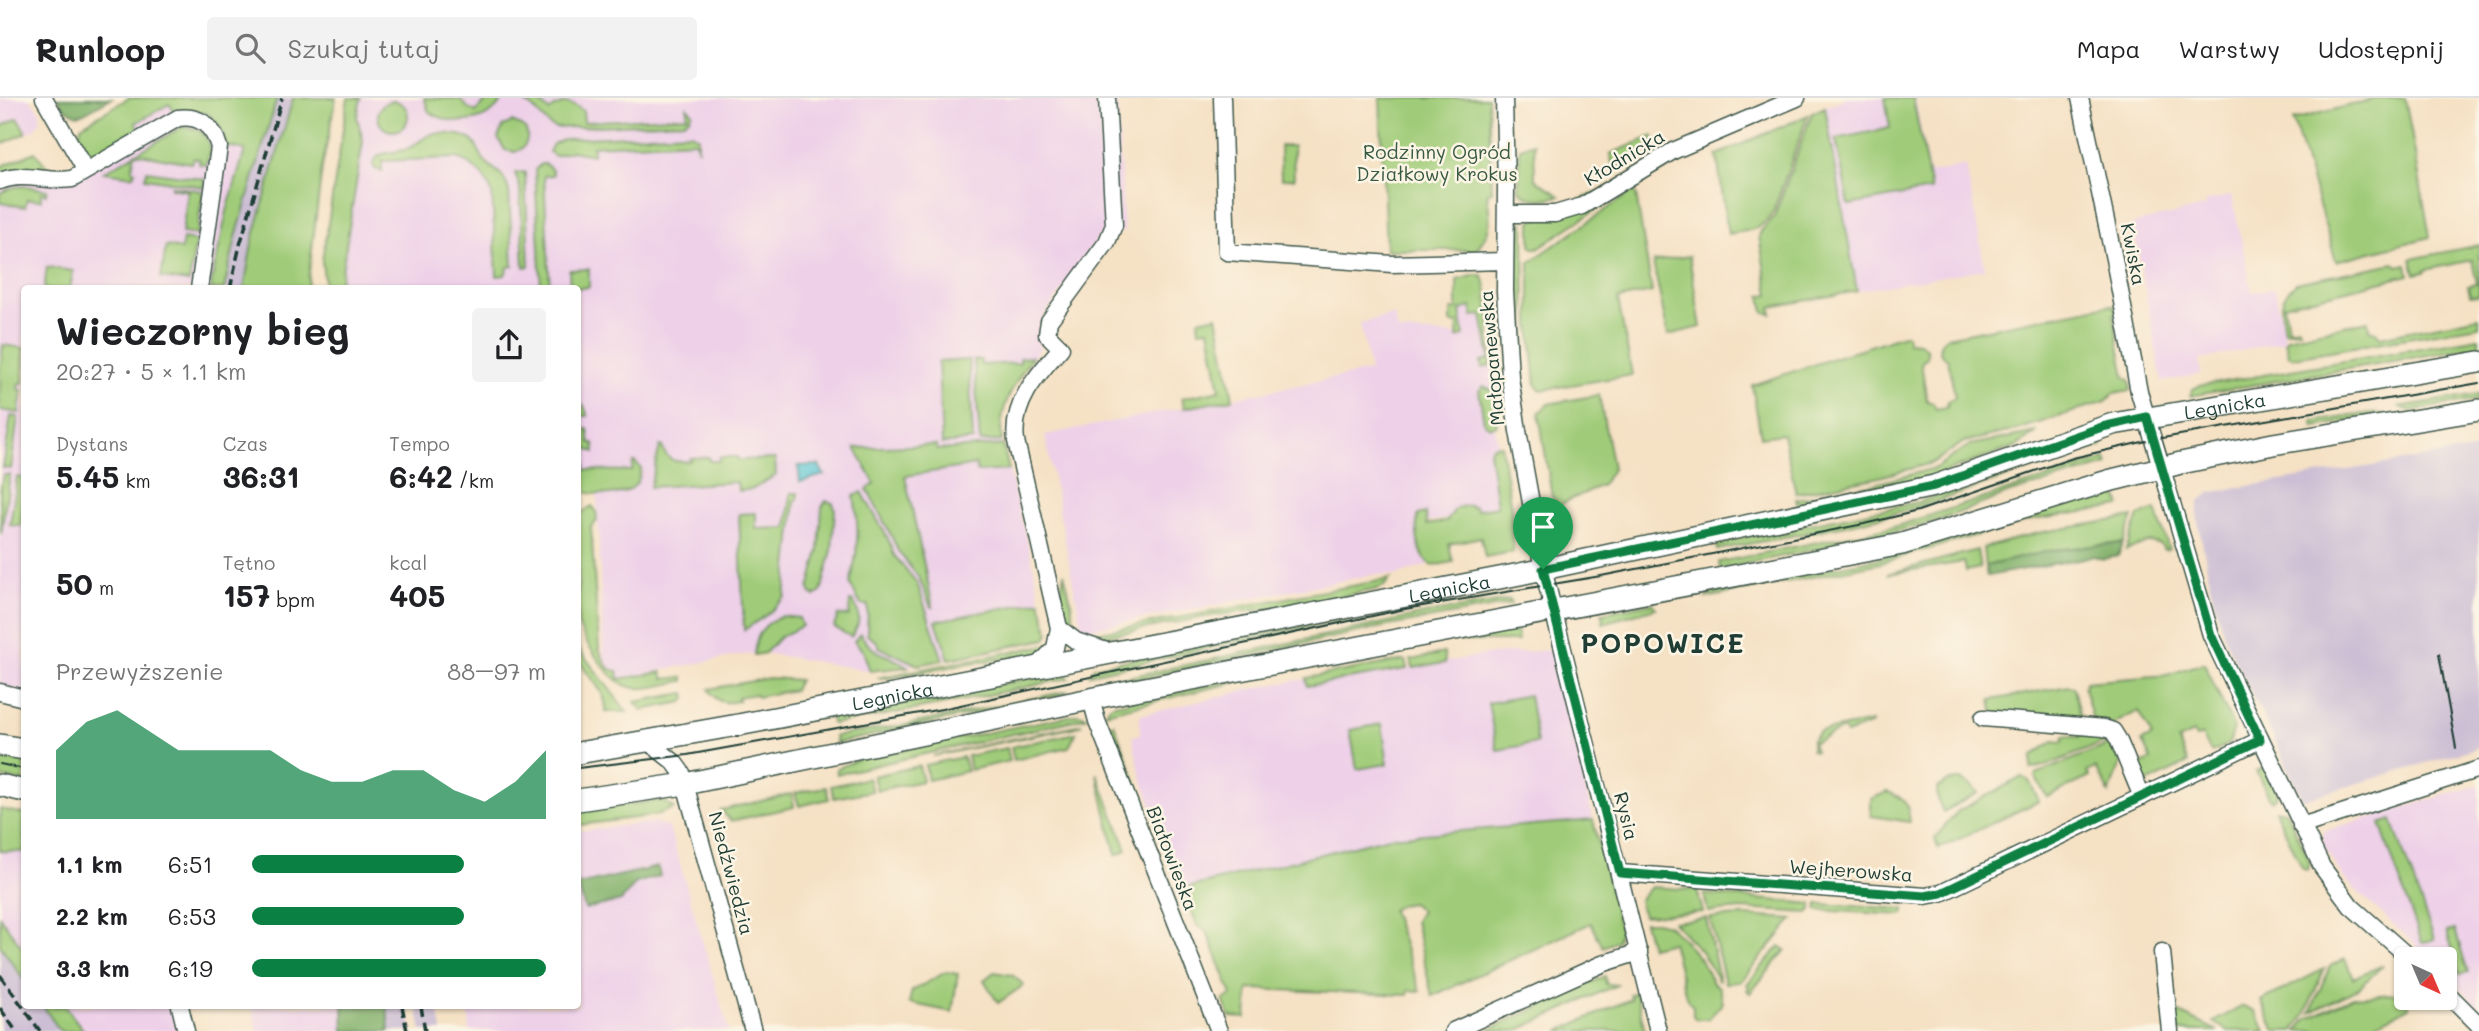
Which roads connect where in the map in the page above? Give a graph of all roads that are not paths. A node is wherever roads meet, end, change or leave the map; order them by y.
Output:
1 (44, 98) edge
2 (1107, 98) edge
3 (1222, 98) edge
4 (1504, 98) edge
5 (2080, 98) edge
6 (1794, 99) edge
7 (86, 171) junction
8 (0, 181) edge
9 (1506, 214) junction
10 (1505, 261) junction
11 (200, 285) edge
12 (2479, 362) edge
13 (2479, 410) edge
14 (2147, 417) junction
15 (2161, 468) junction
16 (1543, 569) junction
17 (1553, 611) junction
18 (1059, 628) junction
19 (1111, 653) junction
20 (1037, 667) junction
21 (0, 692) edge
22 (21, 697) edge
23 (1091, 699) junction
24 (1983, 718) dead end
25 (2260, 740) junction
26 (646, 741) junction
27 (0, 745) edge
28 (21, 748) edge
29 (581, 752) edge
30 (2479, 769) edge
31 (685, 783) junction
32 (0, 785) edge
33 (21, 790) edge
34 (2142, 797) junction
35 (581, 800) edge
36 (2301, 826) junction
37 (1620, 873) junction
38 (2397, 947) edge
39 (1639, 952) junction
40 (2162, 952) dead end
41 (2457, 1005) edge
42 (181, 1009) edge
43 (2475, 1026) edge
44 (186, 1031) edge
45 (752, 1031) edge
46 (1219, 1031) edge
47 (1453, 1031) edge
48 (1658, 1031) edge
49 (2169, 1031) edge

1 - 7 street
2 - 18 street
3 - 10 street
4 - 9 street, Małopanewska
5 - 14 street, Kwiska
6 - 9 street, Kłodnicka
7 - 8 street
7 - 11 street
9 - 10 street, Małopanewska
10 - 16 street, Małopanewska
12 - 14 main road, Legnicka
13 - 15 main road
14 - 15 street, Kwiska
14 - 16 main road, Legnicka
15 - 17 main road
15 - 25 street
16 - 17 street, Małopanewska
16 - 19 main road, Legnicka
17 - 23 main road
17 - 37 street, Rysia
18 - 19 street
18 - 20 street
19 - 20 main road, Legnicka
20 - 26 main road, Legnicka
21 - 22 street
23 - 31 main road
23 - 46 street, Białowieska
24 - 34 street
25 - 34 street, Wejherowska
25 - 36 street
26 - 29 main road, Legnicka
26 - 31 street, Niedźwiedzia
27 - 28 main road
30 - 36 street
31 - 35 main road
31 - 45 street, Niedźwiedzia
32 - 33 main road
34 - 37 street, Wejherowska
36 - 38 street
37 - 39 street, Rysia
39 - 47 street
39 - 48 street, Rysia
40 - 49 street
41 - 43 street
42 - 44 street

